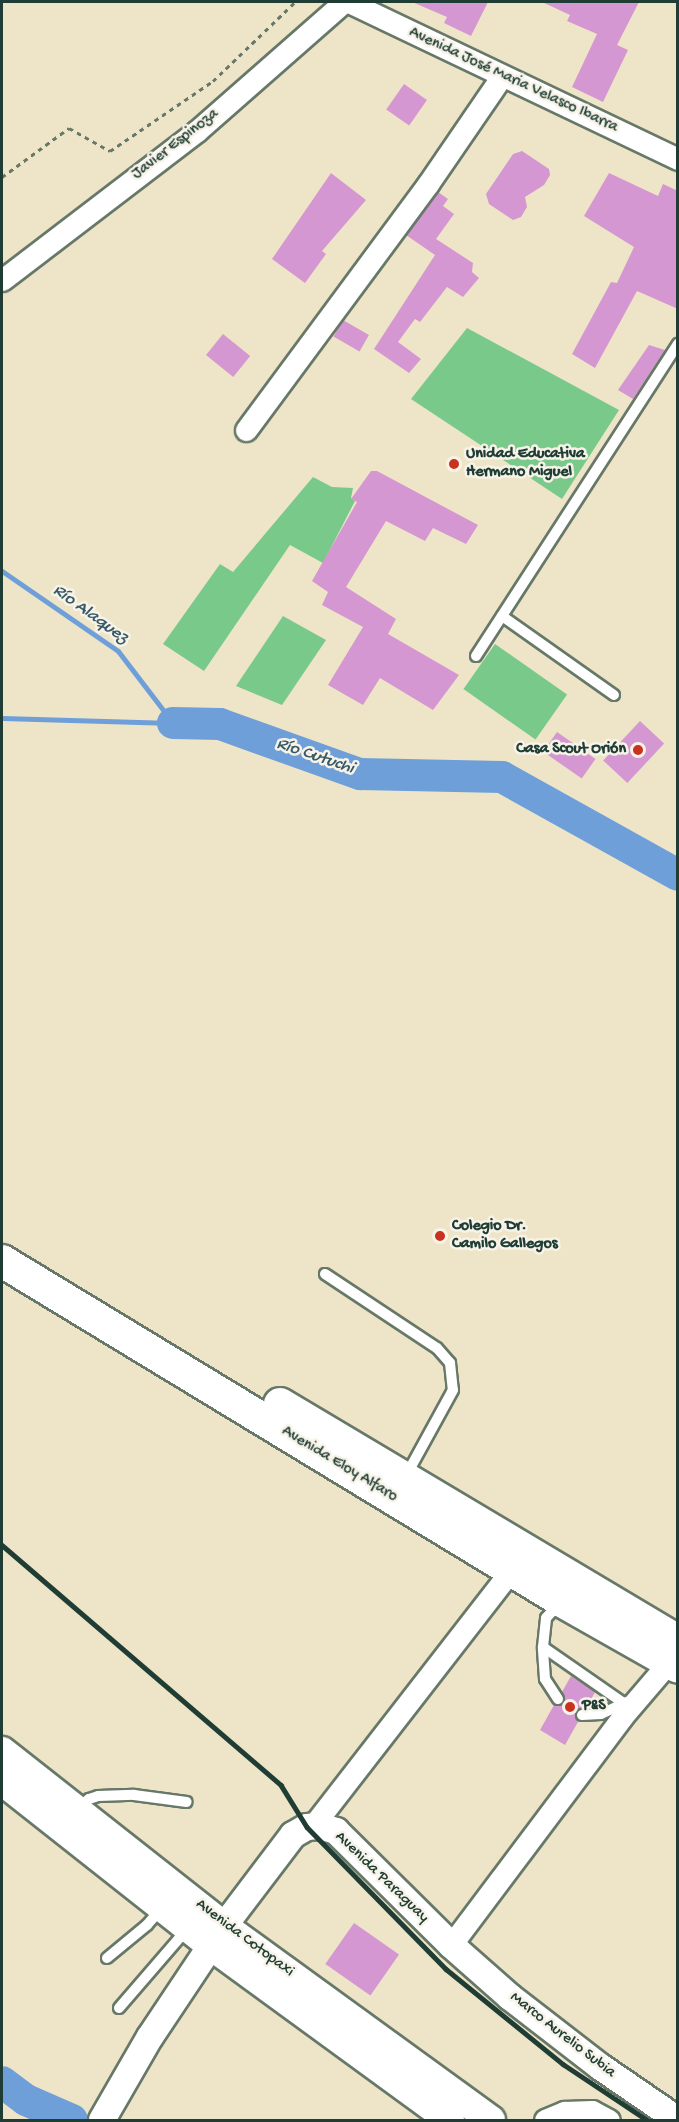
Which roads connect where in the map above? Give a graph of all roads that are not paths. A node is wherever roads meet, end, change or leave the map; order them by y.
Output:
1 (344, 2) edge
2 (349, 2) edge
3 (502, 76) junction
4 (678, 159) edge
5 (2, 280) edge
6 (678, 344) edge
7 (246, 430) dead end
8 (502, 616) junction
9 (476, 656) dead end
10 (614, 695) dead end
11 (2, 1238) edge
12 (2, 1261) edge
13 (325, 1274) dead end
14 (405, 1479) junction
15 (511, 1570) junction
16 (562, 1601) junction
17 (543, 1647) junction
18 (668, 1664) edge
19 (558, 1699) dead end
20 (626, 1704) junction
21 (582, 1715) dead end
22 (2, 1751) edge
23 (2, 1781) edge
24 (187, 1802) dead end
25 (77, 1810) junction
26 (312, 1827) junction
27 (163, 1908) junction
28 (188, 1928) junction
29 (218, 1936) junction
30 (451, 1945) junction
31 (107, 1958) dead end
32 (119, 2008) dead end
33 (678, 2120) edge
34 (102, 2121) edge
35 (450, 2121) edge
36 (490, 2121) edge
37 (545, 2121) edge
38 (609, 2121) edge

1 - 5 street, Javier Espinoza
2 - 3 street, Avenida José Maria Velasco Ibarra
3 - 4 street, Avenida José Maria Velasco Ibarra
3 - 7 street
6 - 8 lane
8 - 9 lane
8 - 10 lane
11 - 14 main road, Avenida Eloy Alfaro
12 - 15 main road, Avenida Eloy Alfaro
13 - 14 lane
14 - 18 main road, Avenida Eloy Alfaro
15 - 16 main road, Avenida Eloy Alfaro
15 - 26 street
16 - 17 lane
16 - 18 main road, Avenida Eloy Alfaro
17 - 19 lane
17 - 20 lane
18 - 20 lane
18 - 30 street
20 - 21 lane
22 - 25 main road, Avenida Cotopaxi
23 - 27 main road, Avenida Cotopaxi
24 - 25 lane
25 - 29 main road, Avenida Cotopaxi
26 - 29 street, Avenida Paraguay
26 - 30 street, Avenida Paraguay
27 - 28 main road, Avenida Cotopaxi
27 - 31 lane
28 - 29 main road, Avenida Cotopaxi
28 - 32 lane
29 - 34 street, Avenida Paraguay
29 - 35 main road, Avenida Cotopaxi
29 - 36 main road, Avenida Cotopaxi
30 - 33 street, Marco Aurelio Subia
37 - 38 street

